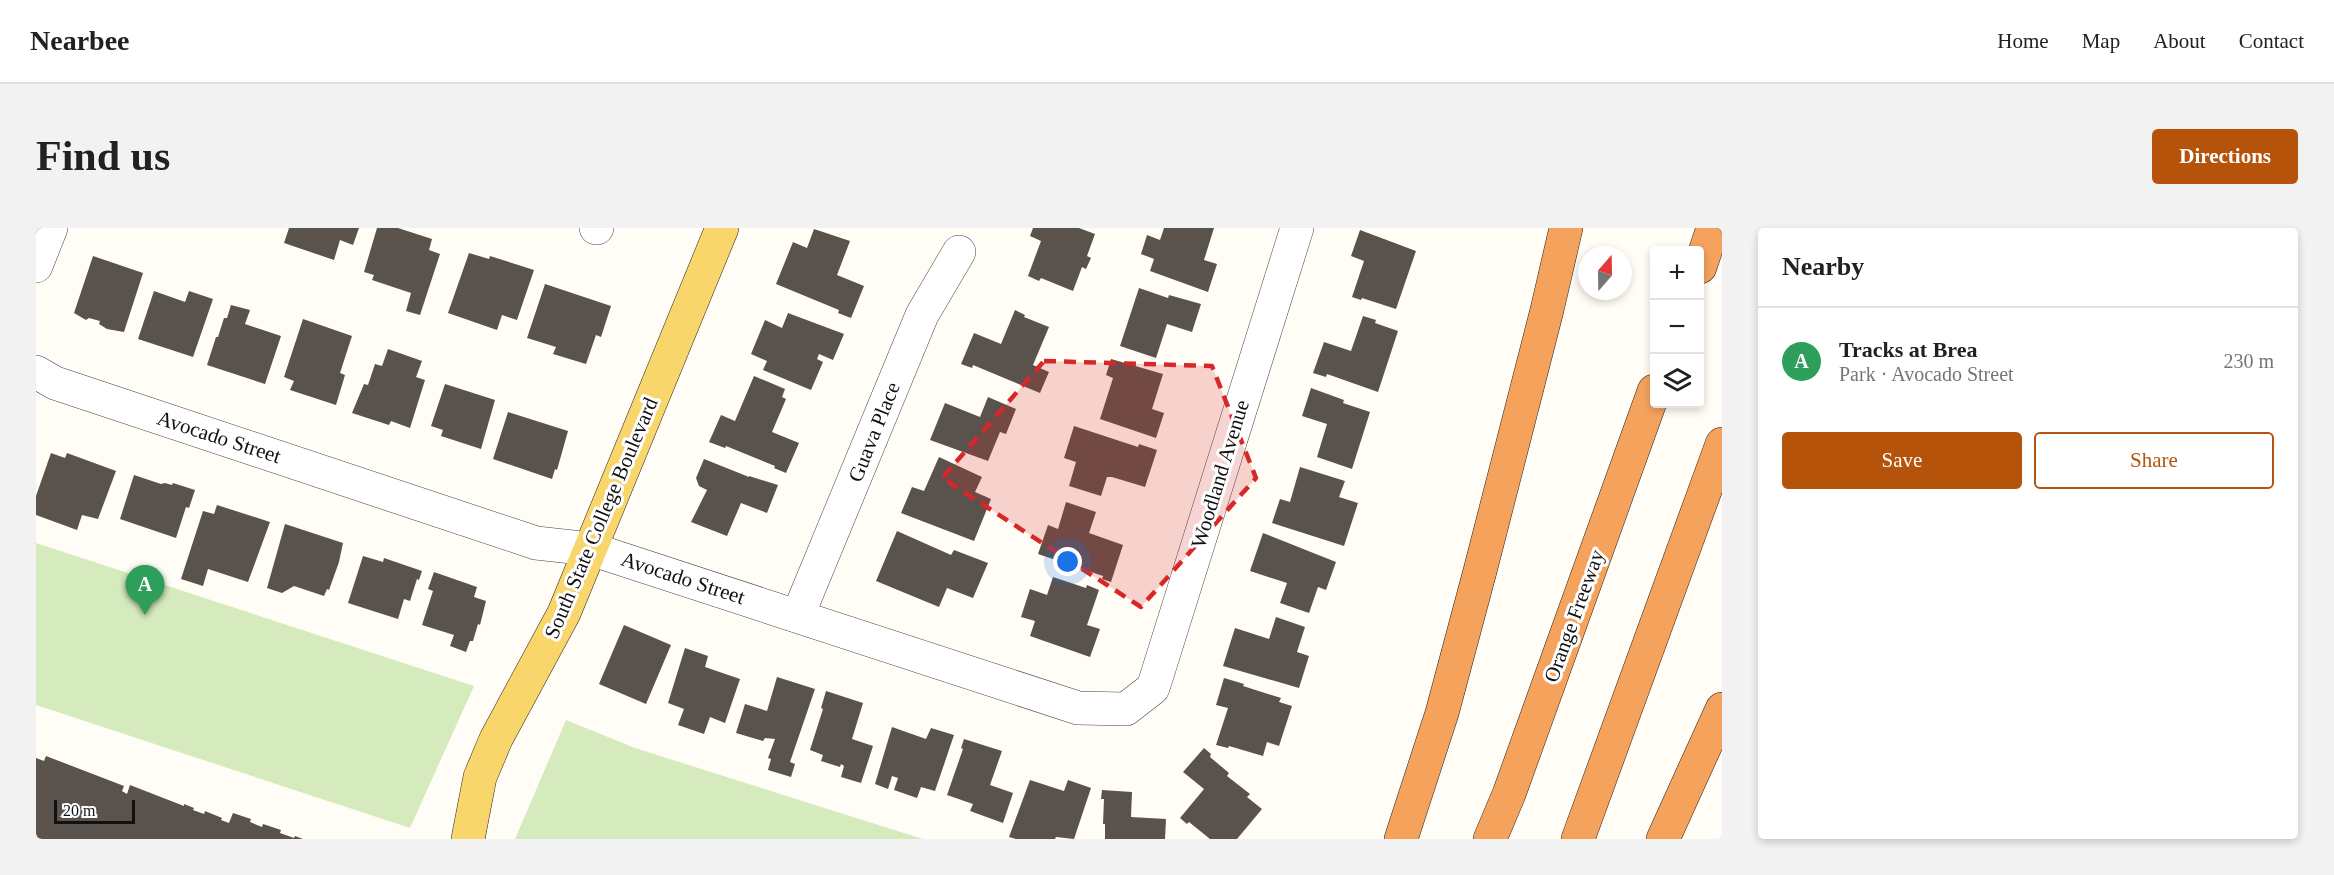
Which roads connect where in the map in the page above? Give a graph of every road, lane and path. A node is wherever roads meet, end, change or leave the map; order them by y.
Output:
1 (51, 228) edge
2 (722, 228) edge
3 (1297, 228) edge
4 (1566, 228) edge
5 (1713, 228) edge
6 (959, 252) dead end
7 (1704, 255) edge
8 (36, 266) edge
9 (36, 372) edge
10 (1650, 402) edge
11 (1722, 444) edge
12 (591, 549) junction
13 (798, 615) junction
14 (1126, 709) joint
15 (1722, 709) edge
16 (468, 839) edge
17 (1401, 839) edge
18 (1490, 839) edge
19 (1578, 839) edge
20 (1663, 839) edge

1 - 8 street
2 - 12 main road, South State College Boulevard
3 - 14 street, Woodland Avenue
4 - 17 highway
5 - 7 highway
6 - 13 street, Guava Place
9 - 12 street, Avocado Street
10 - 18 highway, Orange Freeway
11 - 19 highway
12 - 13 street, Avocado Street
12 - 16 main road, South State College Boulevard
13 - 14 street, Avocado Street
15 - 20 highway

